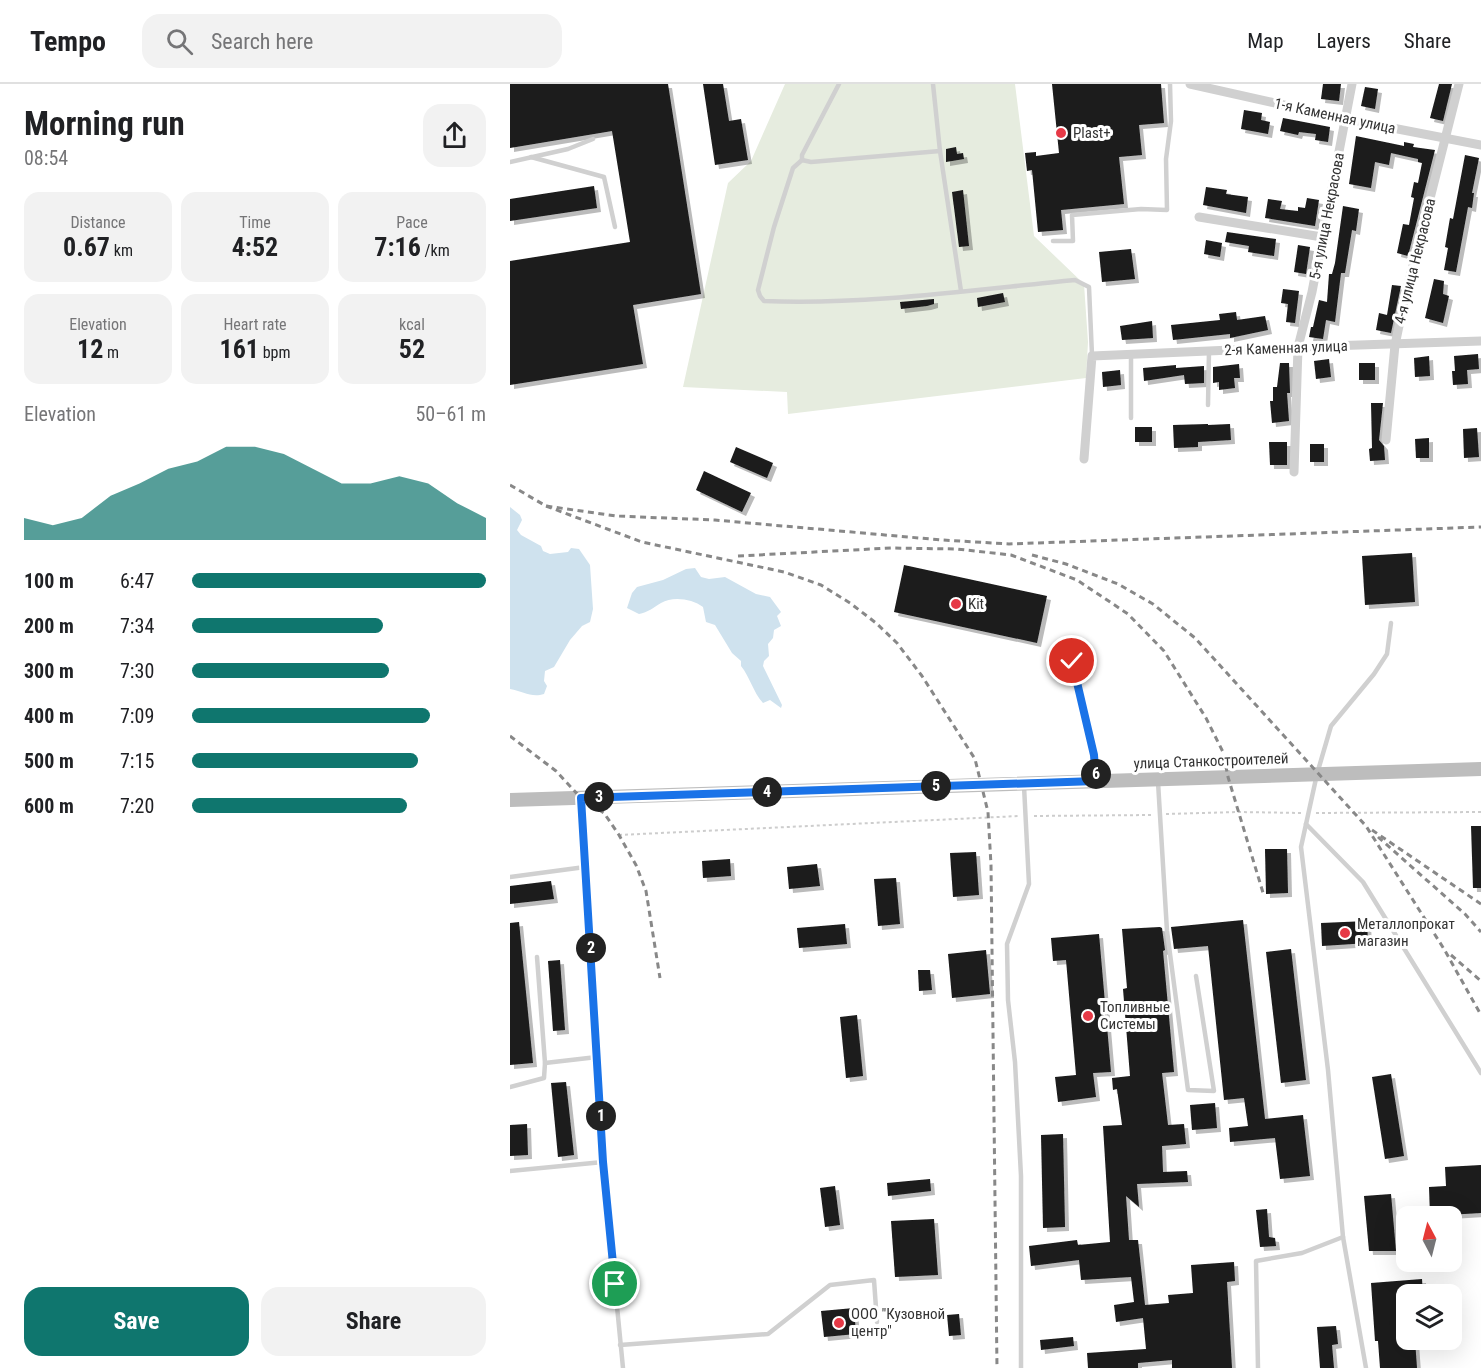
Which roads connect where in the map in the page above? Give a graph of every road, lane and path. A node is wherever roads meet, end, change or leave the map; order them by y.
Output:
1 (839, 84) edge
2 (933, 84) edge
3 (1170, 84) edge
4 (1190, 84) edge
5 (1352, 84) edge
6 (1459, 84) edge
7 (1346, 119) junction
8 (1445, 138) junction
9 (593, 139) dead end
10 (1481, 145) edge
11 (940, 151) junction
12 (531, 157) junction
13 (802, 160) junction
14 (510, 162) edge
15 (1199, 217) dead end
16 (615, 227) dead end
17 (1322, 237) junction
18 (1053, 241) dead end
19 (961, 291) junction
20 (1481, 341) edge
21 (1395, 345) junction
22 (1298, 347) junction
23 (1209, 351) junction
24 (1131, 354) junction
25 (1092, 356) junction
26 (1208, 405) dead end
27 (1131, 418) dead end
28 (1386, 440) dead end
29 (1084, 459) dead end
30 (1294, 472) dead end
31 (1391, 623) dead end
32 (1072, 661) dead end
33 (1481, 769) edge
34 (1317, 774) junction
35 (1157, 779) junction
36 (1096, 781) junction
37 (1024, 783) junction
38 (581, 798) junction
39 (510, 800) edge
40 (1481, 812) edge
41 (1309, 813) junction
42 (1160, 814) junction
43 (1026, 816) junction
44 (1306, 824) junction
45 (619, 834) dead end
46 (585, 867) junction
47 (510, 877) edge
48 (537, 957) dead end
49 (1197, 976) dead end
50 (597, 1057) junction
51 (545, 1063) junction
52 (1481, 1073) edge
53 (510, 1087) edge
54 (603, 1162) junction
55 (510, 1170) edge
56 (1343, 1237) junction
57 (877, 1322) dead end
58 (620, 1345) junction
59 (622, 1368) edge
60 (1021, 1368) edge
61 (1258, 1368) edge
62 (1366, 1368) edge

1 - 13 lane
2 - 11 lane
3 - 18 lane
4 - 7 street, 1-я Каменная улица
5 - 7 street, 5-я улица Некрасова
6 - 8 street, 4-я улица Некрасова
7 - 8 street, 1-я Каменная улица
7 - 17 street, 5-я улица Некрасова
8 - 10 street, 1-я Каменная улица
8 - 21 street, 4-я улица Некрасова
9 - 12 lane
11 - 13 lane
11 - 19 lane
12 - 14 lane
12 - 16 lane
13 - 19 lane
15 - 17 street
17 - 22 street, 5-я улица Некрасова
19 - 25 lane
20 - 21 street, 2-я Каменная улица
21 - 22 street, 2-я Каменная улица
21 - 28 street, 4-я улица Некрасова
22 - 23 street, 2-я Каменная улица
22 - 30 street, 5-я улица Некрасова
23 - 24 street, 2-я Каменная улица
23 - 26 lane
24 - 25 street, 2-я Каменная улица
24 - 27 lane
25 - 29 street
31 - 34 lane
32 - 36 lane
33 - 34 main road, улица Станкостроителей
34 - 35 main road, улица Станкостроителей
34 - 41 lane
35 - 36 main road, улица Станкостроителей
35 - 42 lane
36 - 37 main road, улица Станкостроителей
37 - 38 main road, улица Станкостроителей
37 - 43 lane
38 - 39 main road, улица Станкостроителей
38 - 46 lane
40 - 41 path
41 - 42 path
41 - 44 lane
42 - 43 path
42 - 49 lane
43 - 45 path
43 - 60 lane
44 - 52 lane
44 - 56 lane
46 - 47 lane
46 - 50 lane
48 - 51 lane
50 - 51 lane
50 - 54 lane
51 - 53 lane
54 - 55 lane
54 - 58 lane
56 - 61 lane
56 - 62 lane
57 - 58 lane
58 - 59 lane

